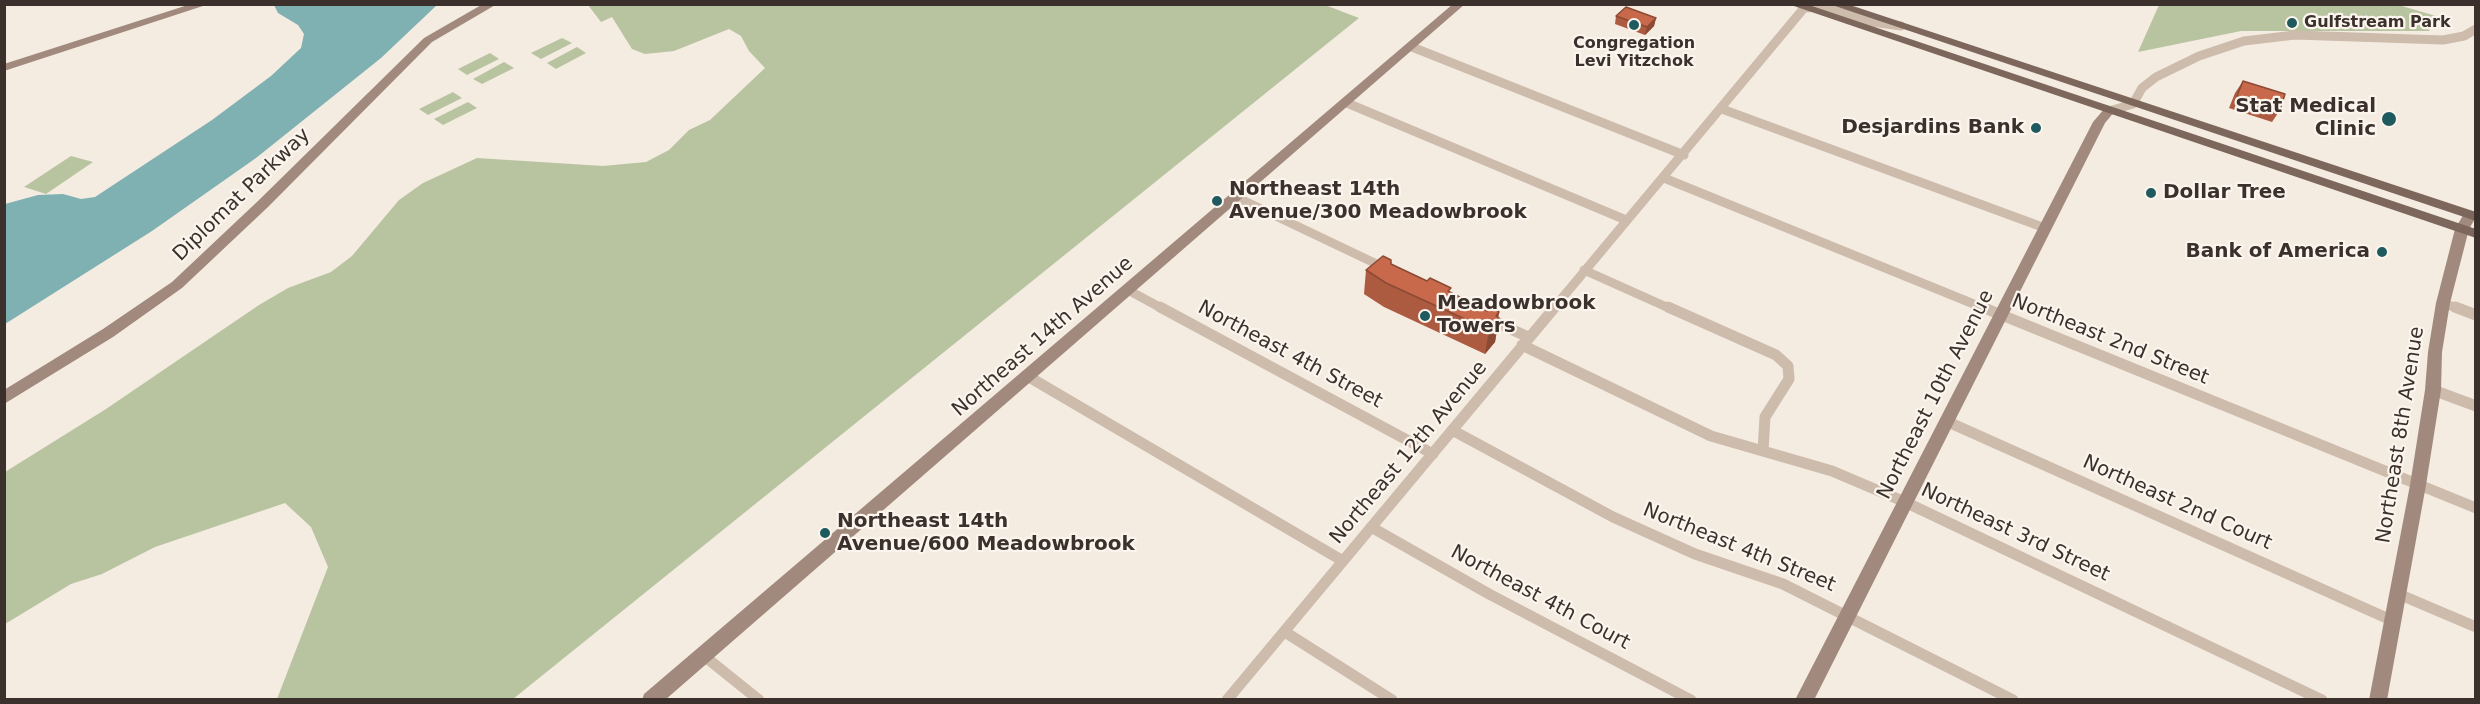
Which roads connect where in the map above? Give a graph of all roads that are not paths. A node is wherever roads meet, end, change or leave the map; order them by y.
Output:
1 (174, 4) edge
2 (204, 4) edge
3 (492, 4) edge
4 (1460, 4) edge
5 (1834, 4) edge
6 (1798, 6) edge
7 (1902, 26) junction
8 (2475, 29) edge
9 (1412, 47) junction
10 (4, 58) edge
11 (4, 68) edge
12 (1347, 103) junction
13 (2133, 104) junction
14 (1722, 109) junction
15 (2109, 111) junction
16 (1684, 155) junction
17 (1664, 178) junction
18 (1236, 197) junction
19 (1626, 220) junction
20 (2471, 224) edge
21 (2044, 228) junction
22 (1584, 270) junction
23 (1400, 276) edge
24 (1128, 290) junction
25 (2443, 303) junction
26 (1474, 312) edge
27 (2001, 315) junction
28 (2475, 315) edge
29 (1525, 341) junction
30 (1029, 377) junction
31 (2433, 390) junction
32 (4, 398) edge
33 (2475, 406) edge
34 (1946, 421) junction
35 (1452, 430) junction
36 (1763, 451) junction
37 (1433, 454) junction
38 (2418, 485) junction
39 (1905, 502) junction
40 (2475, 508) edge
41 (1371, 527) junction
42 (1343, 561) junction
43 (2396, 593) junction
44 (1847, 614) junction
45 (2391, 620) junction
46 (2475, 627) edge
47 (1285, 632) junction
48 (703, 655) junction
49 (651, 699) edge
50 (759, 699) edge
51 (1227, 699) edge
52 (1392, 699) edge
53 (1691, 699) edge
54 (1804, 699) edge
55 (2013, 699) edge
56 (2322, 699) edge
57 (2378, 699) edge

1 - 10 street
2 - 11 street
3 - 32 street, Diplomat Parkway
4 - 9 street, Northeast 14th Avenue
5 - 7 main road
6 - 7 street
6 - 14 street, Northeast 12th Avenue
6 - 15 main road
7 - 13 main road
8 - 13 street
9 - 12 street, Northeast 14th Avenue
9 - 16 street
12 - 18 street, Northeast 14th Avenue
12 - 19 street
13 - 15 street
13 - 20 main road
14 - 16 street, Northeast 12th Avenue
14 - 21 street
15 - 20 main road
15 - 21 street, Northeast 10th Avenue
16 - 17 street, Northeast 12th Avenue
17 - 19 street, Northeast 12th Avenue
17 - 27 street, Northeast 2nd Street
18 - 23 street
18 - 24 street, Northeast 14th Avenue
19 - 22 street, Northeast 12th Avenue
20 - 25 street, Northeast 8th Avenue
21 - 27 street, Northeast 10th Avenue
22 - 29 street, Northeast 12th Avenue
22 - 36 street
24 - 30 street, Northeast 14th Avenue
24 - 37 street, Northeast 4th Street
25 - 28 street
25 - 31 street, Northeast 8th Avenue
26 - 29 street, Northeast 3rd Street
27 - 34 street, Northeast 10th Avenue
27 - 38 street, Northeast 2nd Street
29 - 35 street, Northeast 12th Avenue
29 - 36 street, Northeast 3rd Street
30 - 42 street
30 - 48 street, Northeast 14th Avenue
31 - 33 street
31 - 38 street, Northeast 8th Avenue
34 - 39 street, Northeast 10th Avenue
34 - 45 street, Northeast 2nd Court
35 - 37 street, Northeast 12th Avenue
35 - 44 street, Northeast 4th Street
36 - 39 street, Northeast 3rd Street
37 - 41 street, Northeast 12th Avenue
38 - 40 street, Northeast 2nd Street
38 - 43 street, Northeast 8th Avenue
39 - 44 street, Northeast 10th Avenue
39 - 56 street, Northeast 3rd Street
41 - 42 street, Northeast 12th Avenue
41 - 53 street, Northeast 4th Court
42 - 47 street, Northeast 12th Avenue
43 - 45 street, Northeast 8th Avenue
43 - 46 street
44 - 54 street, Northeast 10th Avenue
44 - 55 street, Northeast 4th Street
45 - 57 street, Northeast 8th Avenue
47 - 51 street, Northeast 12th Avenue
47 - 52 street
48 - 49 street, Northeast 14th Avenue
48 - 50 street

